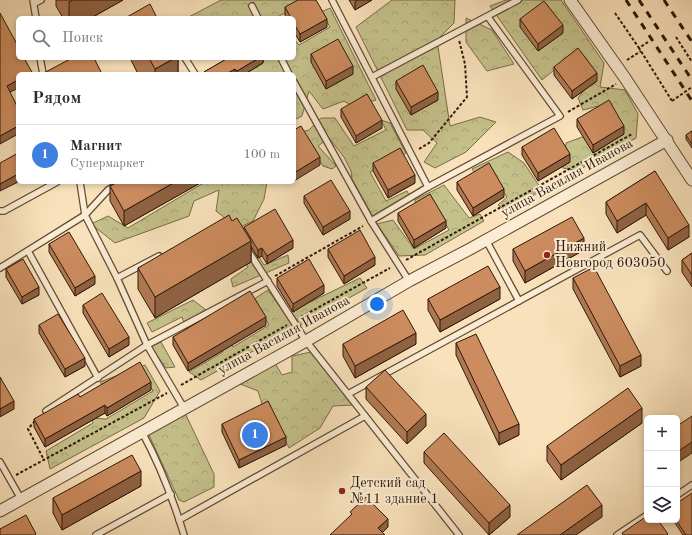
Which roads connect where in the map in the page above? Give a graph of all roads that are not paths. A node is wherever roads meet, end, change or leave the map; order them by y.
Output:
1 (41, 0) edge
2 (332, 0) edge
3 (518, 0) edge
4 (570, 0) edge
5 (34, 2) edge
6 (252, 6) dead end
7 (36, 16) edge
8 (257, 16) edge
9 (488, 17) junction
10 (40, 60) edge
11 (186, 60) edge
12 (281, 60) edge
13 (43, 72) edge
14 (194, 72) edge
15 (288, 72) edge
16 (372, 77) junction
17 (296, 86) edge
18 (666, 140) junction
19 (692, 180) edge
20 (53, 184) edge
21 (80, 184) edge
22 (118, 184) edge
23 (428, 187) junction
24 (0, 211) edge
25 (85, 215) junction
26 (371, 221) junction
27 (486, 240) junction
28 (244, 243) edge
29 (28, 251) junction
30 (166, 252) edge
31 (0, 268) edge
32 (667, 272) dead end
33 (117, 278) junction
34 (268, 281) junction
35 (409, 281) junction
36 (519, 301) junction
37 (306, 340) junction
38 (147, 345) junction
39 (98, 378) junction
40 (348, 394) junction
41 (184, 408) junction
42 (46, 411) edge
43 (365, 416) junction
44 (142, 432) junction
45 (0, 462) edge
46 (692, 485) edge
47 (680, 493) edge
48 (171, 494) junction
49 (21, 499) junction
50 (0, 511) edge
51 (644, 517) edge
52 (179, 520) junction
53 (96, 535) edge
54 (184, 535) edge
55 (459, 535) edge
56 (617, 535) edge

1 - 5 lane
2 - 16 lane
3 - 9 lane
4 - 18 street
5 - 7 lane
6 - 8 lane
9 - 16 lane
9 - 23 lane
10 - 13 lane
11 - 14 lane
12 - 15 lane
16 - 23 lane
17 - 26 lane
18 - 19 street
18 - 27 street, улица Василия Иванова
20 - 24 lane
21 - 25 lane
22 - 25 lane
23 - 26 lane
25 - 29 lane
25 - 33 lane
26 - 35 lane
27 - 35 street, улица Василия Иванова
27 - 36 lane
28 - 34 lane
29 - 31 lane
29 - 39 lane
30 - 33 lane
32 - 36 lane
33 - 38 lane
34 - 37 lane
34 - 38 lane
35 - 37 street, улица Василия Иванова
36 - 40 lane
37 - 40 lane
37 - 41 street, улица Василия Иванова
38 - 39 lane
38 - 41 lane
39 - 42 lane
40 - 43 lane
41 - 44 street, улица Василия Иванова
43 - 52 lane
43 - 55 lane
44 - 48 lane
44 - 49 street, улица Василия Иванова
45 - 49 lane
46 - 47 lane
48 - 52 lane
48 - 53 lane
49 - 50 street, улица Василия Иванова
51 - 56 lane
52 - 54 lane

